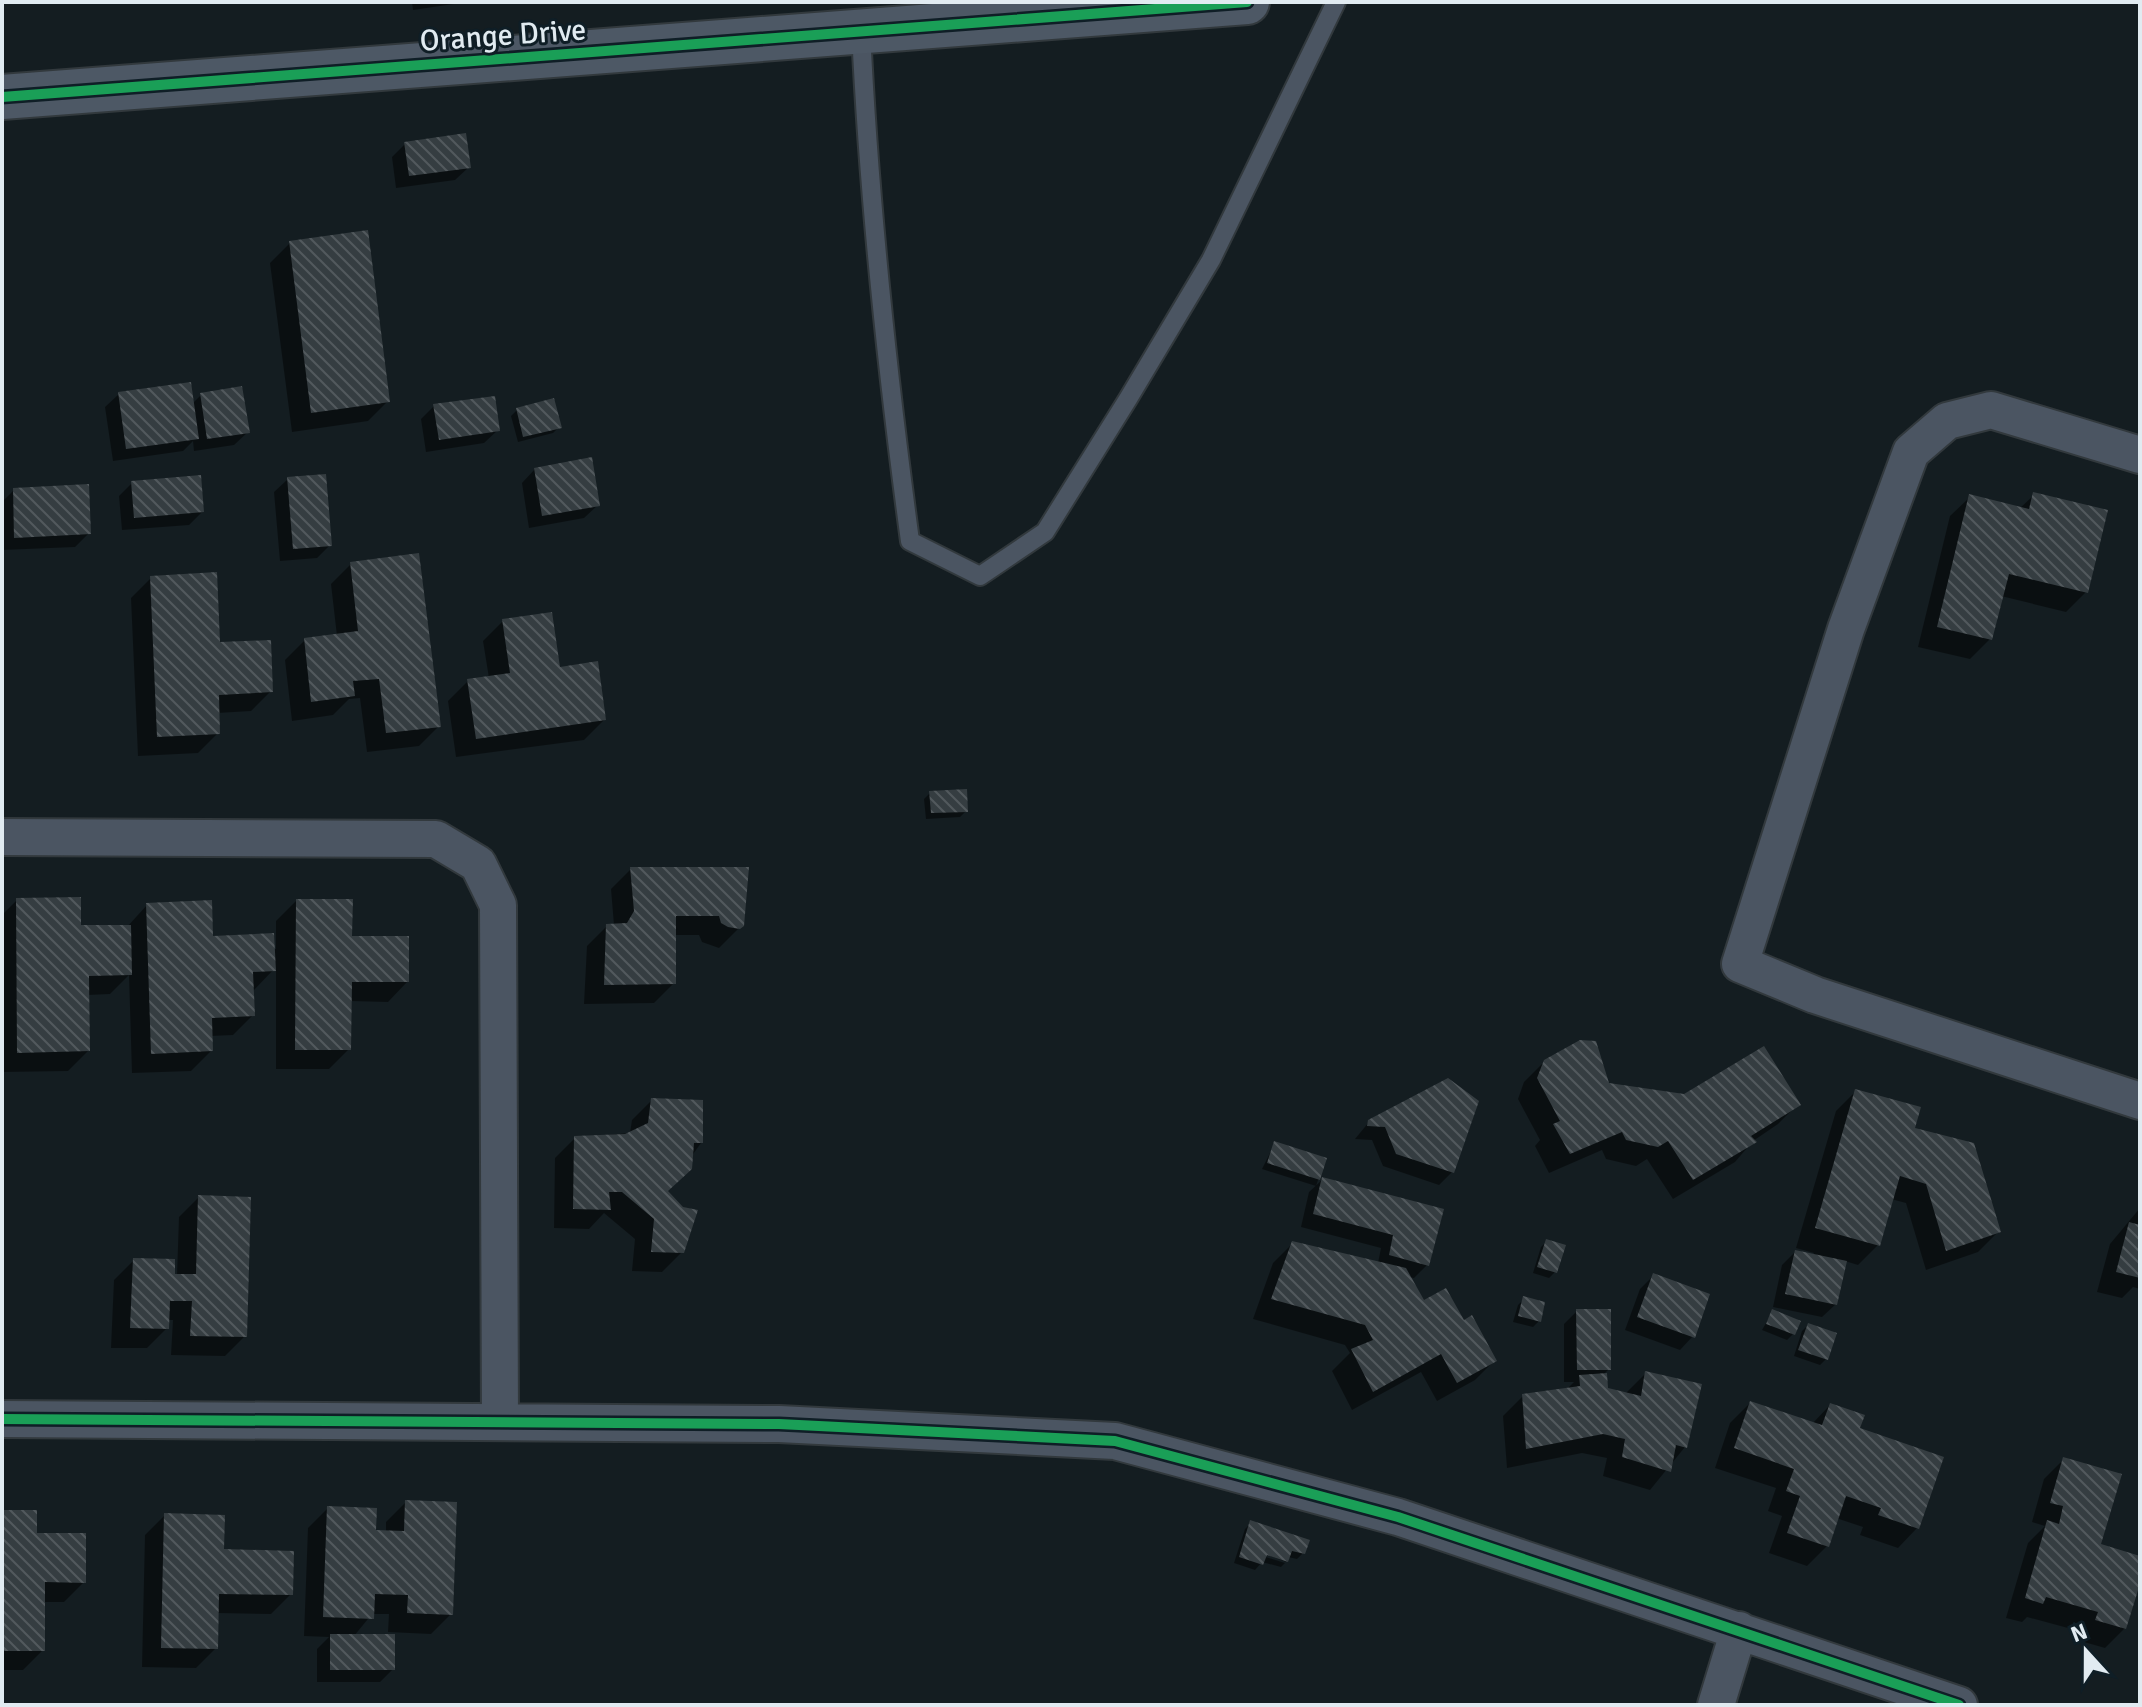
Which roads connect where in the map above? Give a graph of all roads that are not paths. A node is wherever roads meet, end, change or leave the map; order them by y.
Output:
1 (1247, 2) edge
2 (1336, 2) edge
3 (1008, 10) edge
4 (861, 31) junction
5 (2, 97) edge
6 (2140, 455) edge
7 (2, 837) edge
8 (2140, 1101) edge
9 (2, 1419) edge
10 (500, 1420) junction
11 (1739, 1630) junction
12 (1716, 1705) edge
13 (1959, 1705) edge

1 - 3 street, Orange Drive
2 - 4 lane
3 - 4 street, Orange Drive
4 - 5 street, Orange Drive
6 - 8 street
7 - 10 street
9 - 10 street
10 - 11 street
11 - 12 street
11 - 13 street

